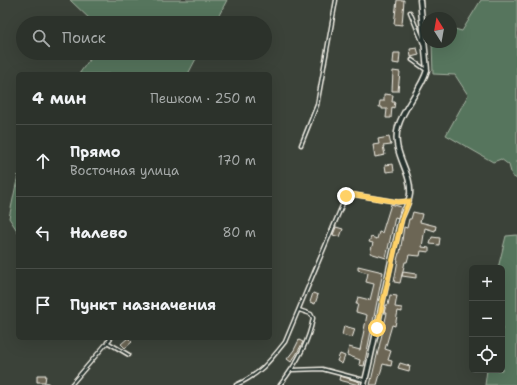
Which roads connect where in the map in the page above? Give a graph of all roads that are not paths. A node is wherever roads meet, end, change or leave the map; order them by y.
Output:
1 (336, 0) edge
2 (420, 0) edge
3 (410, 12) dead end
4 (425, 49) junction
5 (412, 60) dead end
6 (427, 70) junction
7 (301, 145) dead end
8 (409, 201) junction
9 (299, 310) junction
10 (108, 340) edge
11 (106, 342) junction
12 (129, 355) dead end
13 (291, 370) junction
14 (365, 380) junction
15 (71, 385) edge
16 (236, 385) edge
17 (280, 385) edge
18 (364, 385) edge

1 - 7 lane
2 - 4 street
3 - 4 lane
4 - 6 street
5 - 6 lane
6 - 8 street
8 - 9 lane
8 - 14 street
9 - 13 lane
9 - 16 lane
10 - 11 lane
11 - 12 lane
11 - 15 lane
13 - 14 lane
13 - 17 lane
14 - 18 street

